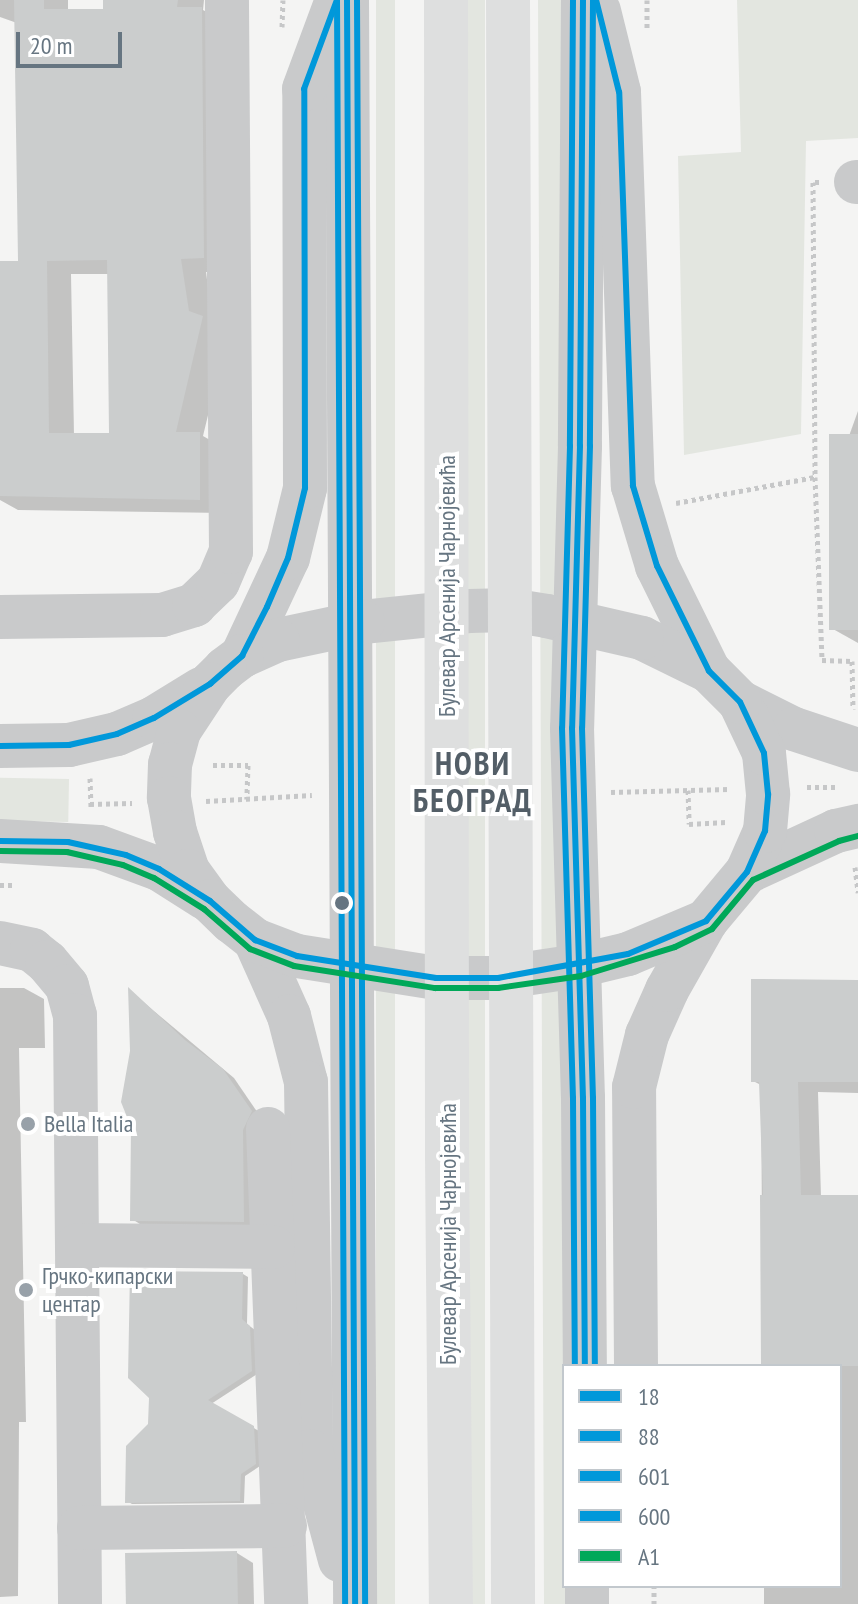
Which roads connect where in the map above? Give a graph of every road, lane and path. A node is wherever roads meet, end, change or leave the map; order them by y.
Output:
1 (227, 0) edge
2 (337, 0) edge
3 (347, 0) edge
4 (446, 0) edge
5 (508, 0) edge
6 (583, 0) edge
7 (596, 0) edge
8 (647, 0) edge
9 (647, 42) dead end
10 (857, 182) edge
11 (815, 477) junction
12 (648, 496) junction
13 (0, 617) edge
14 (226, 670) junction
15 (709, 671) junction
16 (858, 695) edge
17 (740, 702) junction
18 (0, 746) edge
19 (858, 750) edge
20 (80, 760) junction
21 (213, 765) dead end
22 (688, 790) dead end
23 (247, 799) dead end
24 (727, 822) dead end
25 (858, 826) edge
26 (79, 830) junction
27 (0, 841) edge
28 (747, 872) junction
29 (210, 901) junction
30 (706, 921) junction
31 (255, 940) junction
32 (0, 943) edge
33 (268, 1129) dead end
34 (78, 1245) junction
35 (273, 1247) junction
36 (585, 1364) edge
37 (636, 1364) edge
38 (285, 1526) junction
39 (79, 1528) junction
40 (80, 1604) edge
41 (286, 1604) edge
42 (353, 1604) edge
43 (451, 1604) edge
44 (513, 1604) edge

1 - 13 street
2 - 14 street
3 - 42 street
4 - 43 highway, Булевар Арсенија Чарнојевића
5 - 44 highway
6 - 36 street
7 - 12 street
8 - 9 path
10 - 11 path
11 - 12 path
11 - 16 path
12 - 15 street
14 - 15 street
14 - 20 street
14 - 29 street
15 - 17 street
17 - 19 street
17 - 28 street
18 - 20 street
20 - 26 path
21 - 23 path
22 - 24 path
25 - 28 street
26 - 27 street
26 - 29 street
28 - 30 street
29 - 31 street
30 - 31 street
30 - 37 street
31 - 42 street
32 - 34 street
33 - 35 street
34 - 35 street
34 - 39 street
35 - 38 street
38 - 39 street
38 - 41 street
39 - 40 street

